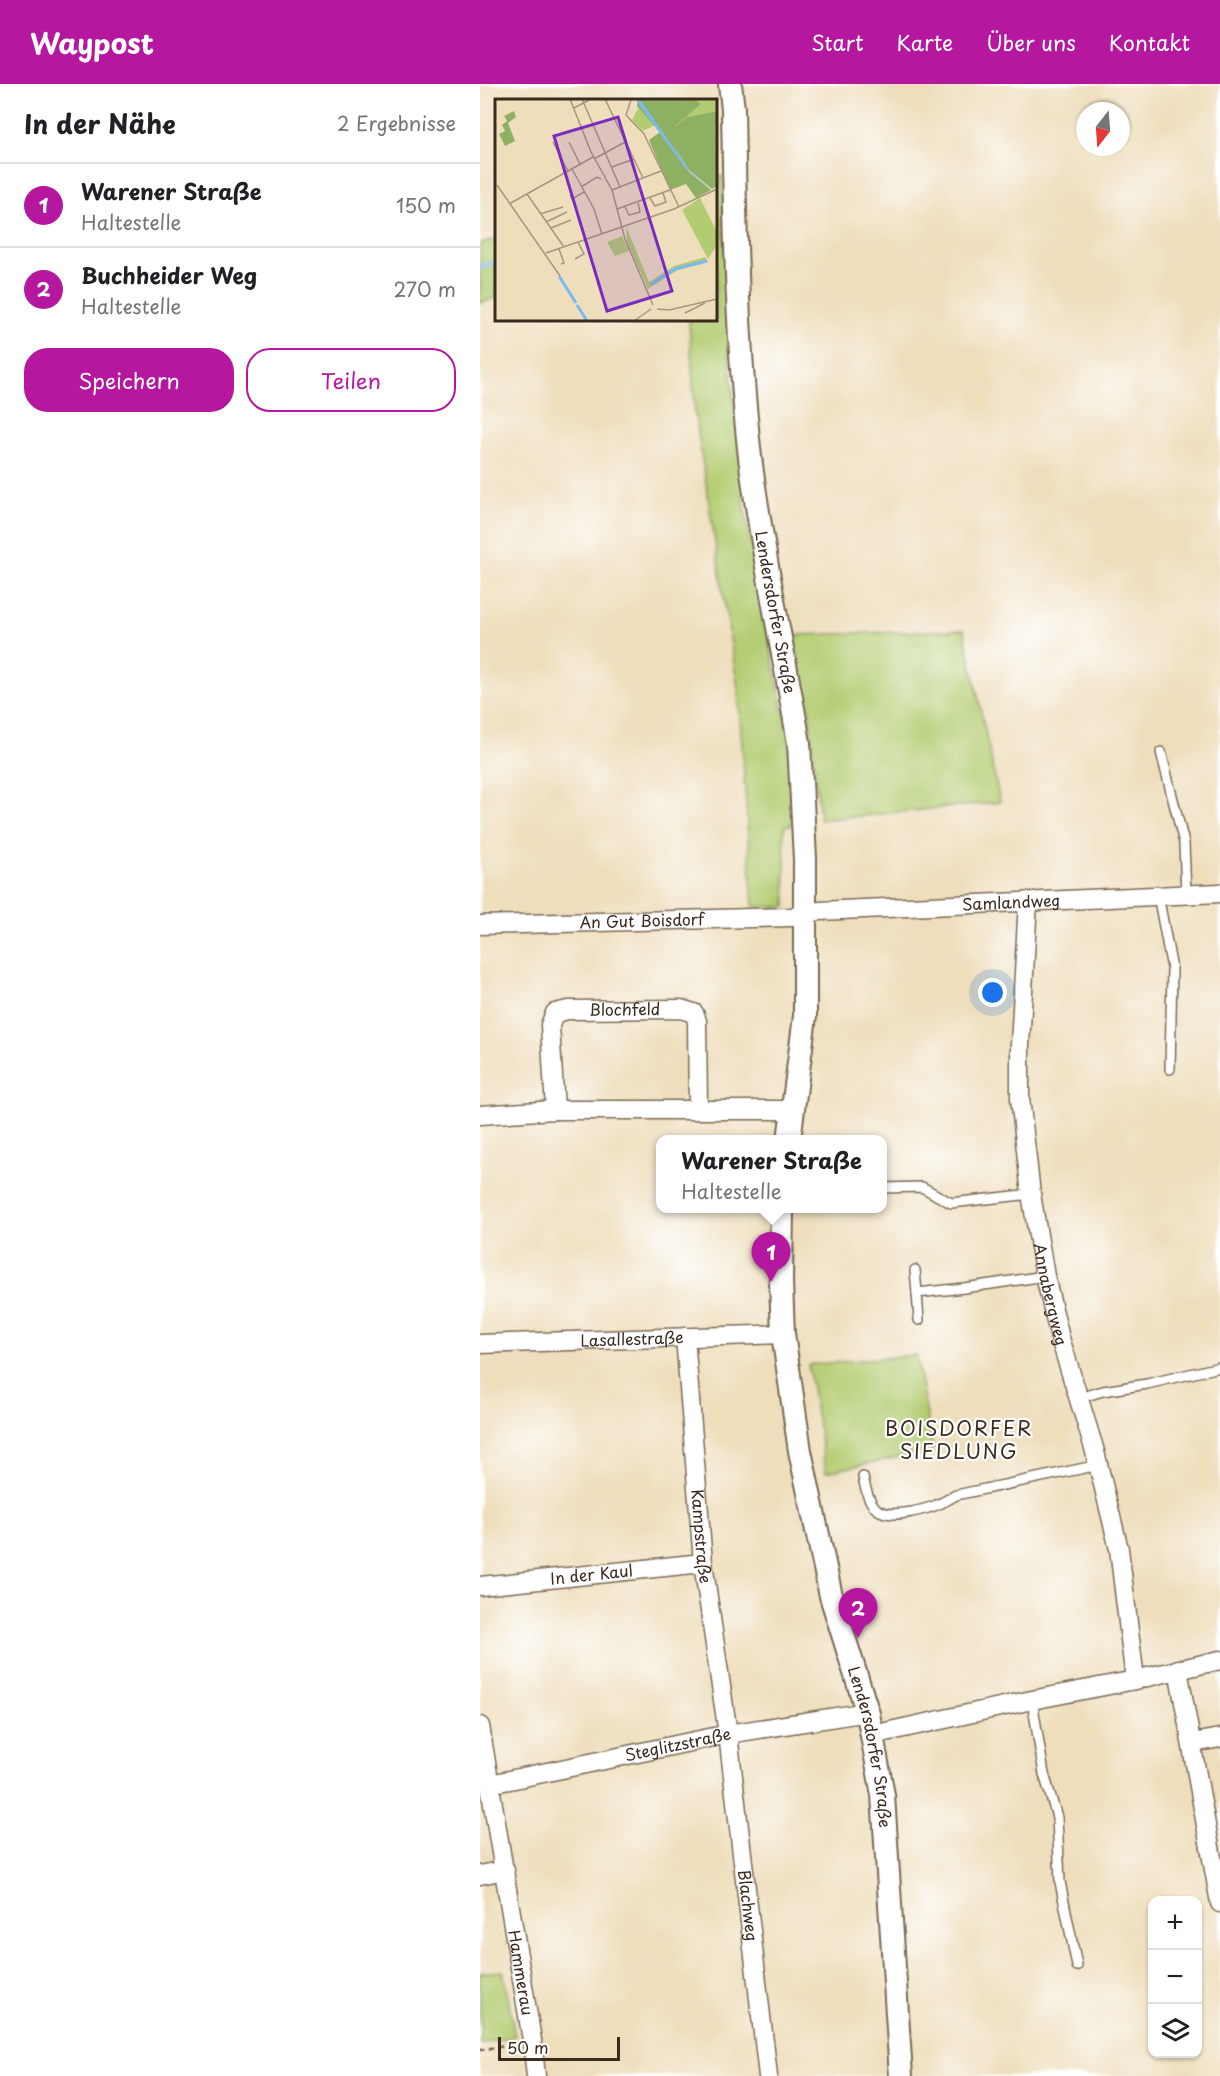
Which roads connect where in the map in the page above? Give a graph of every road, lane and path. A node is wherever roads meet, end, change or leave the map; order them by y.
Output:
1 (730, 84) edge
2 (1161, 752) dead end
3 (1220, 893) edge
4 (1186, 894) junction
5 (1158, 895) junction
6 (1028, 901) junction
7 (805, 915) junction
8 (480, 925) edge
9 (1170, 1069) dead end
10 (555, 1110) junction
11 (698, 1110) junction
12 (792, 1110) junction
13 (480, 1115) edge
14 (790, 1135) edge
15 (887, 1188) edge
16 (1031, 1194) junction
17 (782, 1213) edge
18 (915, 1270) dead end
19 (1045, 1276) junction
20 (917, 1293) junction
21 (919, 1320) dead end
22 (783, 1334) junction
23 (685, 1336) junction
24 (480, 1344) edge
25 (1220, 1367) edge
26 (1079, 1398) junction
27 (1099, 1465) junction
28 (863, 1478) dead end
29 (704, 1563) junction
30 (480, 1586) edge
31 (1220, 1660) edge
32 (1178, 1669) junction
33 (1135, 1680) junction
34 (1032, 1700) junction
35 (870, 1725) junction
36 (480, 1726) edge
37 (728, 1734) junction
38 (1220, 1738) edge
39 (1193, 1743) junction
40 (490, 1784) junction
41 (504, 1870) junction
42 (480, 1875) edge
43 (1220, 1903) edge
44 (1077, 1966) dead end
45 (532, 2040) junction
46 (480, 2050) edge
47 (536, 2076) edge
48 (768, 2076) edge
49 (901, 2076) edge

1 - 7 street, Lendersdorfer Straße
2 - 4 lane
3 - 4 street, Samlandweg
4 - 5 street, Samlandweg
5 - 6 street, Samlandweg
5 - 9 lane
6 - 7 street, Samlandweg
6 - 16 street, Annabergweg
7 - 8 street, An Gut Boisdorf
7 - 12 street, Lendersdorfer Straße
10 - 11 street
10 - 11 street, Blochfeld
10 - 13 street
11 - 12 street
12 - 14 street, Lendersdorfer Straße
15 - 16 lane
16 - 19 street, Annabergweg
17 - 22 street, Lendersdorfer Straße
18 - 20 lane
19 - 20 lane
19 - 26 street, Annabergweg
20 - 21 lane
22 - 23 street, Lasallestraße
22 - 35 street, Lendersdorfer Straße
23 - 24 street, Lasallestraße
23 - 29 street, Kampstraße
25 - 26 lane
26 - 27 street, Annabergweg
27 - 28 lane
27 - 33 street, Annabergweg
29 - 30 street, In der Kaul
29 - 37 street, Kampstraße
31 - 32 street, Steglitzstraße
32 - 33 street, Steglitzstraße
32 - 39 street
33 - 34 street, Steglitzstraße
34 - 35 street, Steglitzstraße
34 - 44 lane
35 - 37 street, Steglitzstraße
35 - 49 street, Lendersdorfer Straße
36 - 40 street, Hammerau
37 - 40 street, Steglitzstraße
37 - 48 street, Blachweg
38 - 39 street
39 - 43 street
40 - 41 street, Hammerau
41 - 42 street
41 - 45 street, Hammerau
45 - 46 path
45 - 47 street, Hammerau

